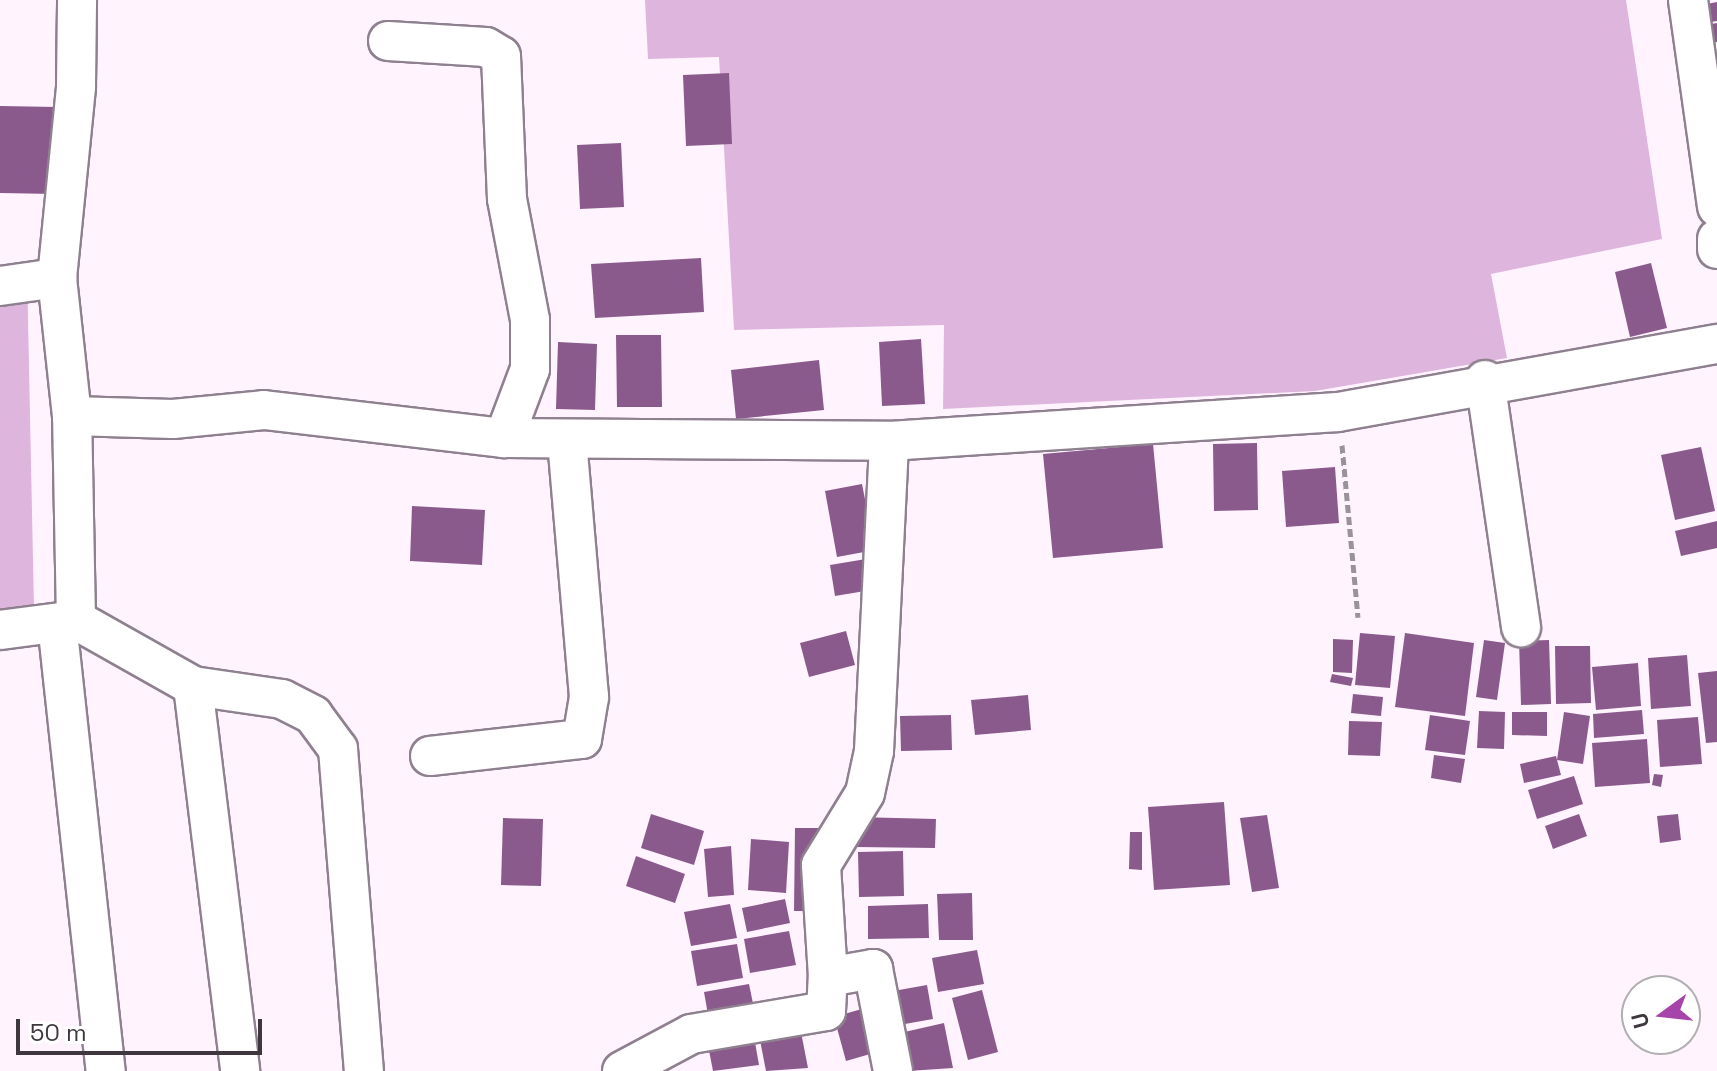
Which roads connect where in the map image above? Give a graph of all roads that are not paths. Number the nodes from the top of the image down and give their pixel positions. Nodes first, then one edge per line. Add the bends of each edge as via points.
1 (77, 0) edge
2 (1688, 0) edge
3 (388, 41) dead end
4 (1717, 207) edge
5 (1717, 239) edge
6 (1717, 249) edge
7 (57, 278) junction
8 (0, 286) edge
9 (1717, 344) edge
10 (1485, 380) junction
11 (72, 416) junction
12 (504, 438) junction
13 (567, 440) junction
14 (889, 441) junction
15 (66, 622) junction
16 (1521, 627) dead end
17 (0, 630) edge
18 (193, 686) junction
19 (430, 756) dead end
20 (828, 977) junction
21 (106, 1071) edge
22 (240, 1071) edge
23 (364, 1071) edge
24 (622, 1071) edge
25 (893, 1071) edge

1 - 7 street
2 - 4 street
3 - 12 street via 486,47 501,56 507,199 530,320 530,369
5 - 6 street
7 - 8 street
7 - 11 street
9 - 10 street
10 - 14 street via 1427,400 1338,412
10 - 16 street
11 - 12 street via 173,419 264,410
11 - 15 street
12 - 13 street
13 - 14 street
13 - 19 street via 589,697 582,739
14 - 20 street via 874,751 865,793 821,865
15 - 17 street
15 - 18 street
15 - 21 street
18 - 22 street
18 - 23 street via 282,699 313,715 338,749
20 - 24 street via 826,1011 691,1034
20 - 25 street via 873,969

